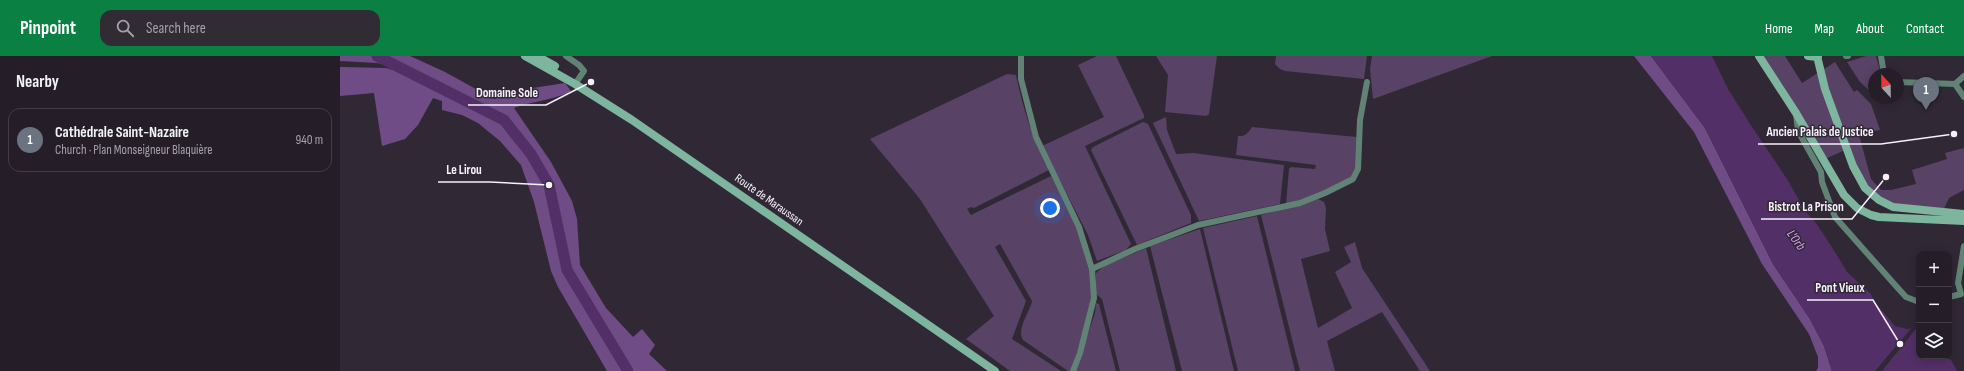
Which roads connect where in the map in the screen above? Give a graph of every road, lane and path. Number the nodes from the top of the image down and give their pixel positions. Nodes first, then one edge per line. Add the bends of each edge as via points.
1 (525, 56) edge
2 (537, 56) edge
3 (566, 56) edge
4 (1021, 56) edge
5 (1759, 56) edge
6 (1808, 56) edge
7 (1881, 56) edge
8 (1818, 57) edge
9 (1883, 68) edge
10 (1964, 76) edge
11 (577, 82) junction
12 (1366, 82) dead end
13 (1904, 82) edge
14 (1955, 84) junction
15 (1964, 97) edge
16 (1796, 113) junction
17 (1964, 214) edge
18 (1964, 221) edge
19 (1964, 246) edge
20 (1092, 270) junction
21 (1963, 295) edge
22 (1952, 296) edge
23 (1916, 301) edge
24 (932, 326) junction
25 (995, 371) edge
26 (1001, 371) edge
27 (1073, 371) edge

1 - 11 main road, Route de Maraussan
2 - 11 main road, Route de Maraussan
3 - 11 street via 584,71
4 - 20 street via 1021,79 1036,137 1079,227
5 - 16 main road
6 - 8 main road
7 - 9 street
8 - 17 main road via 1825,89 1853,166 1865,188 1879,200 1893,207
10 - 14 street
11 - 24 main road, Route de Maraussan
12 - 20 street via 1360,120 1358,169 1353,179 1300,203 1198,225 1135,249
13 - 14 street
14 - 15 street
16 - 18 main road via 1838,184 1850,202 1858,208 1879,217
16 - 23 street via 1798,131 1821,172 1822,182 1835,217 1906,297
19 - 21 street via 1958,283
20 - 27 street via 1094,298
21 - 22 street
24 - 25 main road, Route de Maraussan
24 - 26 main road, Route de Maraussan

